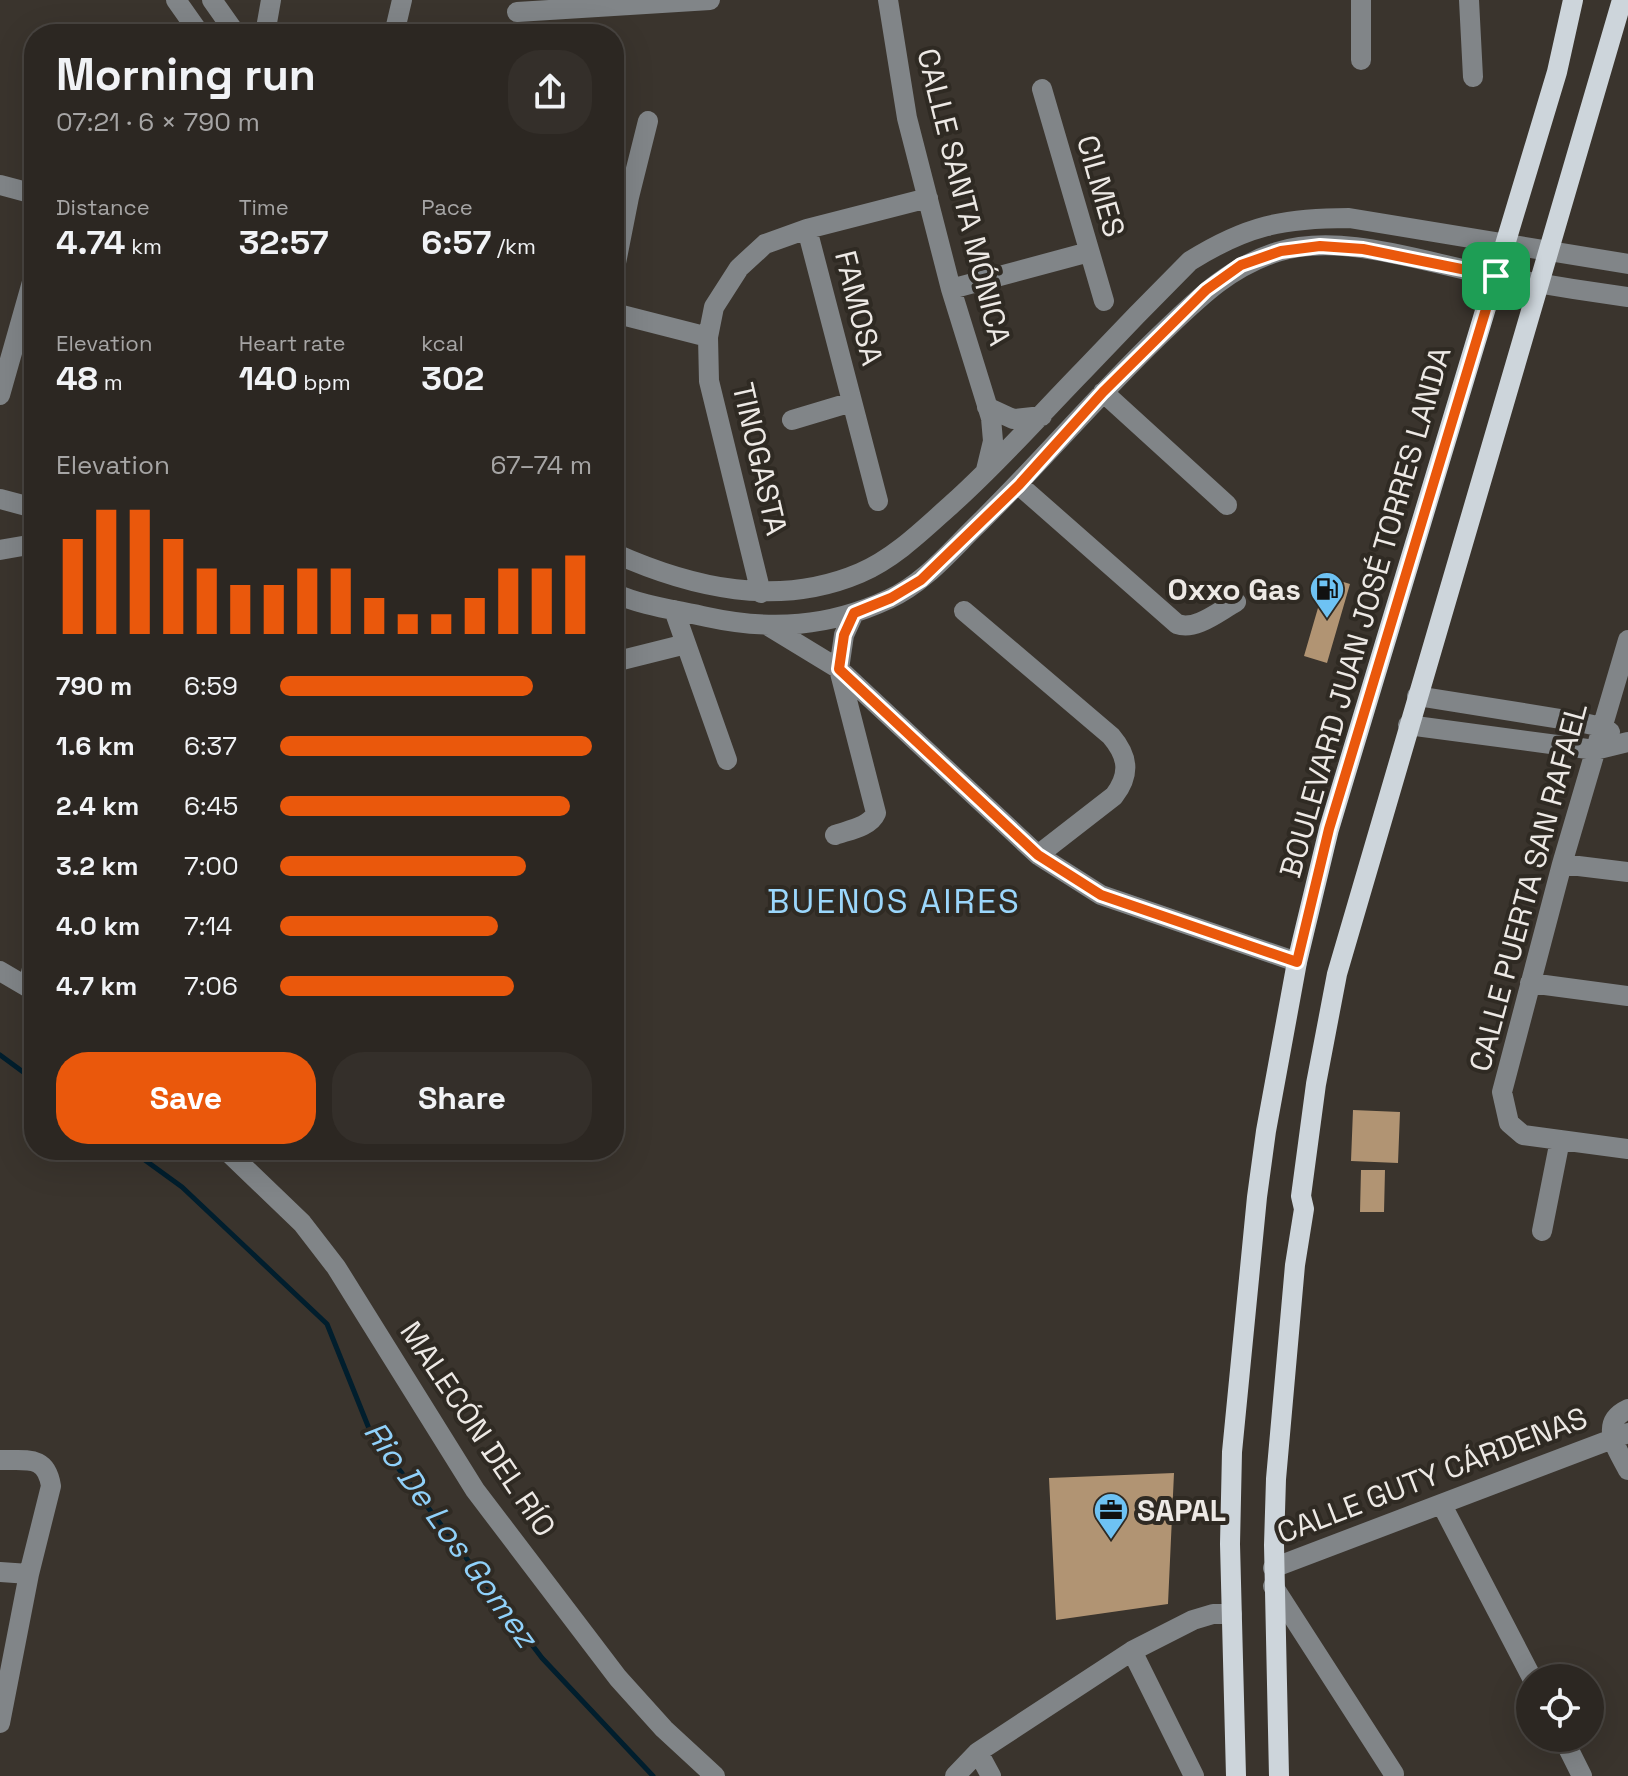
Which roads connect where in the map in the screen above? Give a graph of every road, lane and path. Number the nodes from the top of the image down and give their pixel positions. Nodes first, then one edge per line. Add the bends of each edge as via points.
1 (176, 0) edge
2 (212, 0) edge
3 (271, 0) edge
4 (402, 0) edge
5 (710, 0) edge
6 (888, 0) edge
7 (1361, 0) edge
8 (1469, 0) edge
9 (1573, 0) edge
10 (1622, 0) edge
11 (647, 2) edge
12 (517, 12) dead end
13 (193, 24) edge
14 (229, 24) edge
15 (267, 24) edge
16 (396, 24) edge
17 (1361, 60) dead end
18 (1473, 77) dead end
19 (1042, 89) dead end
20 (648, 121) dead end
21 (0, 185) edge
22 (624, 190) edge
23 (24, 191) edge
24 (928, 198) junction
25 (807, 229) junction
26 (1505, 245) junction
27 (1548, 251) junction
28 (1089, 252) junction
29 (1628, 264) edge
30 (1496, 276) junction
31 (1538, 283) junction
32 (951, 289) junction
33 (1628, 297) edge
34 (1104, 301) dead end
35 (24, 310) edge
36 (624, 316) edge
37 (708, 337) junction
38 (1103, 392) junction
39 (0, 395) edge
40 (852, 402) junction
41 (987, 407) junction
42 (1042, 416) junction
43 (792, 420) dead end
44 (984, 475) junction
45 (1019, 485) junction
46 (0, 499) edge
47 (878, 501) dead end
48 (24, 505) edge
49 (1227, 505) dead end
50 (24, 546) edge
51 (0, 550) edge
52 (624, 557) edge
53 (761, 593) junction
54 (624, 596) edge
55 (1236, 602) dead end
56 (674, 610) junction
57 (964, 611) dead end
58 (854, 613) junction
59 (770, 627) junction
60 (1628, 640) edge
61 (686, 644) junction
62 (624, 660) edge
63 (839, 669) junction
64 (1417, 696) junction
65 (1408, 725) junction
66 (1602, 727) junction
67 (1626, 742) edge
68 (1595, 750) junction
69 (727, 760) dead end
70 (835, 835) dead end
71 (1038, 855) junction
72 (1562, 864) junction
73 (1628, 872) edge
74 (1297, 962) junction
75 (0, 971) edge
76 (1530, 983) junction
77 (24, 985) edge
78 (1628, 996) edge
79 (1560, 1140) junction
80 (1628, 1149) edge
81 (236, 1160) edge
82 (1542, 1231) dead end
83 (1628, 1409) edge
84 (1620, 1435) edge
85 (0, 1460) edge
86 (1628, 1470) edge
87 (1442, 1505) junction
88 (0, 1572) edge
89 (29, 1574) junction
90 (1273, 1577) junction
91 (1232, 1614) junction
92 (1132, 1651) junction
93 (1525, 1664) edge
94 (4, 1683) edge
95 (0, 1723) edge
96 (978, 1752) junction
97 (1570, 1752) edge
98 (1394, 1774) dead end
99 (715, 1776) edge
100 (955, 1776) edge
101 (991, 1776) edge
102 (1194, 1776) edge
103 (1236, 1776) edge
104 (1279, 1776) edge
105 (1582, 1776) edge

1 - 13 street
2 - 14 street
3 - 15 street
4 - 16 street
5 - 11 street
6 - 24 street, CALLE SANTA MÓNICA via 907,118
7 - 17 street
8 - 18 street
9 - 26 main road, BOULEVARD JUAN JOSÉ TORRES LANDA
10 - 27 main road
11 - 12 street
19 - 28 street, CILMES
20 - 22 street
21 - 23 street
24 - 25 street, TINOGASTA
24 - 32 street, CALLE SANTA MÓNICA
25 - 37 street, TINOGASTA via 765,244 739,268 714,307
25 - 40 street, FAMOSA
26 - 27 street
26 - 30 main road, BOULEVARD JUAN JOSÉ TORRES LANDA
26 - 42 street via 1349,218 1282,222 1225,239 1190,261
27 - 29 street
27 - 31 main road
28 - 32 street
28 - 34 street, CILMES
30 - 31 street
30 - 38 street via 1363,249 1320,246 1281,251 1241,265 1206,290
30 - 74 main road, BOULEVARD JUAN JOSÉ TORRES LANDA via 1329,829
31 - 33 street
31 - 64 main road
32 - 41 street, CALLE SANTA MÓNICA
35 - 39 street
36 - 37 street
37 - 53 street, TINOGASTA via 709,381
38 - 45 street
38 - 49 street
40 - 43 street, FAMOSA
40 - 47 street, FAMOSA
41 - 42 street via 1013,419
41 - 44 street, CALLE SANTA MÓNICA via 993,441
42 - 44 street
44 - 53 street via 910,541 861,573
45 - 55 street via 1177,624 1193,625
45 - 58 street via 921,580
46 - 48 street
50 - 51 street
52 - 53 street via 709,586
54 - 56 street
56 - 59 street
56 - 61 street
57 - 71 street via 1122,748 1127,765 1124,783 1114,796
58 - 59 street
58 - 63 street
59 - 63 street
60 - 66 street, CALLE PUERTA SAN RAFAEL
61 - 62 street
61 - 69 street
63 - 70 street via 876,813 873,820
63 - 71 street
64 - 65 main road
64 - 66 street
65 - 68 street
65 - 90 main road via 1337,974 1316,1084 1292,1295
66 - 67 street
66 - 68 street, CALLE PUERTA SAN RAFAEL
67 - 68 street
68 - 72 street, CALLE PUERTA SAN RAFAEL
71 - 74 street via 1101,895
72 - 73 street
72 - 76 street, CALLE PUERTA SAN RAFAEL
74 - 91 main road, BOULEVARD JUAN JOSÉ TORRES LANDA via 1256,1213 1231,1470
75 - 77 street
76 - 78 street
76 - 79 street, CALLE PUERTA SAN RAFAEL via 1502,1092 1504,1110 1523,1135
79 - 80 street, CALLE PUERTA SAN RAFAEL
79 - 82 street
81 - 99 street, MALECÓN DEL RÍO via 302,1223 336,1267 475,1490 618,1678
83 - 84 street, CALLE GUTY CÁRDENAS via 1614,1419
84 - 86 street
84 - 87 street, CALLE GUTY CÁRDENAS
85 - 89 street via 33,1461 49,1473 51,1486
87 - 90 street, CALLE GUTY CÁRDENAS
87 - 93 street
88 - 89 street
89 - 94 street
90 - 98 street
90 - 104 main road
91 - 92 street via 1193,1620
91 - 103 main road, BOULEVARD JUAN JOSÉ TORRES LANDA
92 - 96 street
92 - 102 street
94 - 95 street
96 - 100 street
96 - 101 street
97 - 105 street

